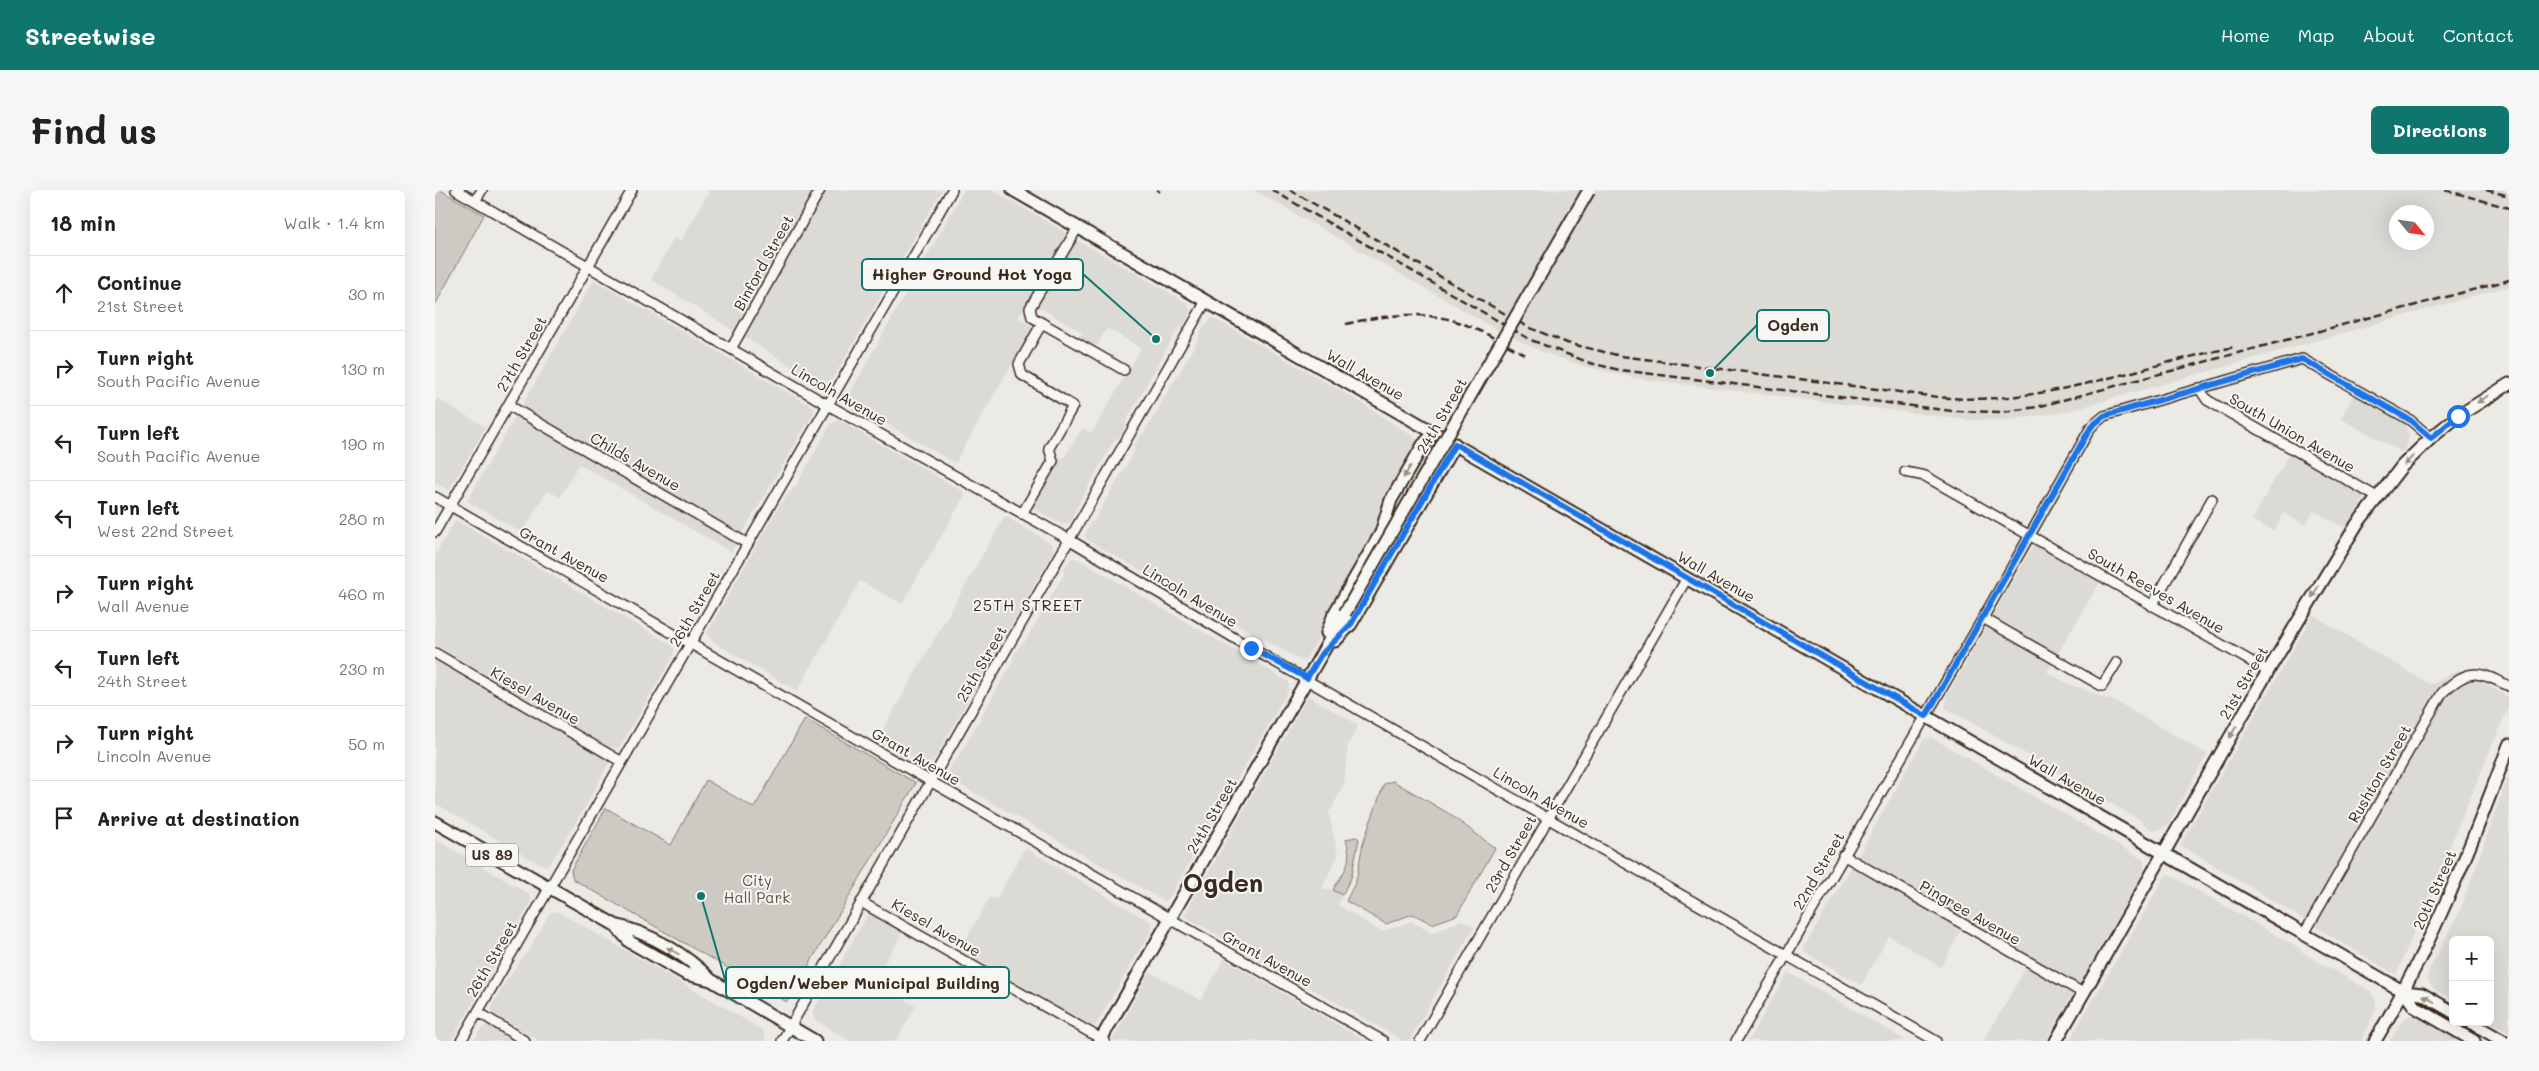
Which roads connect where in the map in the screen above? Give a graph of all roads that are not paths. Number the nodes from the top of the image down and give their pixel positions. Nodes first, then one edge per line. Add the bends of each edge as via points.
1 (456, 190) edge
2 (482, 190) edge
3 (632, 190) edge
4 (820, 190) edge
5 (952, 190) edge
6 (1013, 190) edge
7 (1589, 190) edge
8 (475, 201) junction
9 (1078, 227) junction
10 (588, 266) junction
11 (1206, 301) junction
12 (1043, 323) junction
13 (731, 349) junction
14 (1123, 370) dead end
15 (2509, 384) edge
16 (2199, 388) junction
17 (508, 405) junction
18 (828, 405) junction
19 (1435, 432) junction
20 (2431, 438) junction
21 (1455, 444) junction
22 (1905, 472) dead end
23 (435, 497) edge
24 (2377, 497) junction
25 (2212, 499) dead end
26 (450, 506) junction
27 (1022, 514) junction
28 (435, 532) edge
29 (2030, 535) junction
30 (1070, 540) junction
31 (748, 544) junction
32 (1687, 578) junction
33 (2152, 606) junction
34 (1983, 618) junction
35 (691, 643) junction
36 (435, 653) edge
37 (1320, 656) junction
38 (2117, 662) dead end
39 (2268, 671) junction
40 (1307, 678) junction
41 (2509, 686) edge
42 (1926, 716) junction
43 (2509, 745) edge
44 (622, 762) junction
45 (931, 781) junction
46 (1548, 818) junction
47 (435, 822) edge
48 (2164, 853) junction
49 (1843, 855) junction
50 (549, 888) junction
51 (861, 902) junction
52 (1170, 920) junction
53 (2303, 934) junction
54 (1786, 955) junction
55 (2404, 992) junction
56 (2083, 993) junction
57 (2449, 1010) edge
58 (477, 1012) junction
59 (790, 1026) junction
60 (2477, 1026) edge
61 (1102, 1040) edge
62 (461, 1041) edge
63 (525, 1041) edge
64 (782, 1041) edge
65 (815, 1041) edge
66 (1383, 1041) edge
67 (1420, 1041) edge
68 (1736, 1041) edge
69 (1936, 1041) edge
70 (2057, 1041) edge
71 (2375, 1041) edge
72 (2474, 1041) edge
73 (2503, 1041) edge

1 - 8 street, Lincoln Avenue
2 - 8 street
3 - 10 street, 27th Street
4 - 13 street, Binford Street
5 - 18 street, 26th Street
6 - 9 main road, Wall Avenue
7 - 37 main road, 24th Street, bridge
8 - 10 street, Lincoln Avenue
9 - 11 main road, Wall Avenue
9 - 12 street via 1029,308 1033,317
10 - 13 street, Lincoln Avenue
10 - 17 street, 27th Street
11 - 19 main road, Wall Avenue
11 - 30 street, 25th Street
12 - 14 street
12 - 27 street via 1019,364 1019,370 1073,406 1049,448 1053,461
13 - 18 street, Lincoln Avenue
15 -> 20 main road, 21st Street via 2458,416
16 - 20 street via 2302,359 2410,420
16 - 24 street, South Union Avenue via 2207,400
16 - 29 street, 22nd Street via 2104,416 2091,427
17 - 26 street, 27th Street
17 - 31 street, Childs Avenue
18 - 27 street, Lincoln Avenue
18 - 31 street, 26th Street
19 - 21 main road, Wall Avenue
19 -> 37 main road, 24th Street via 1391,500 1381,533 1334,614
20 -> 24 main road, 21st Street
21 - 32 main road, Wall Avenue
21 - 37 main road, 24th Street via 1351,624
22 - 29 street, South Reeves Avenue via 1925,476
23 - 26 street, Grant Avenue
24 -> 39 main road, 21st Street via 2357,524
25 - 33 street
26 - 28 street, 27th Street
26 - 35 street, Grant Avenue
27 - 30 street, Lincoln Avenue
29 - 33 street, South Reeves Avenue
29 - 34 street, 22nd Street
30 - 40 street, Lincoln Avenue
30 - 45 street, 25th Street
31 - 35 street, 26th Street
32 - 42 main road, Wall Avenue
32 - 46 street, 23rd Street
33 - 39 street, South Reeves Avenue
34 - 38 street via 2102,686
34 - 42 street, 22nd Street
35 - 44 street, 26th Street
35 - 45 street, Grant Avenue
36 - 44 street, Kiesel Avenue
37 - 40 main road, 24th Street
39 -> 48 main road, 21st Street
40 - 46 street, Lincoln Avenue
40 - 52 main road, 24th Street
41 - 53 street, Rushton Street via 2473,674 2460,677 2442,693
42 - 48 main road, Wall Avenue
42 - 49 street, 22nd Street
43 - 55 main road, 20th Street via 2456,882
44 - 50 street, 26th Street
45 - 51 street, 25th Street
45 - 52 street, Grant Avenue
46 - 54 street, Lincoln Avenue
46 - 67 street, 23rd Street
47 - 50 main road, US 89
48 - 53 main road, Wall Avenue
48 - 56 main road, 21st Street
49 - 54 street, 22nd Street
49 - 56 street, Pingree Avenue
50 - 58 street, 26th Street
50 - 59 main road, US 89 via 615,926 630,942 686,974 711,980
51 - 59 street, 25th Street
51 - 61 street, Kiesel Avenue
52 - 61 main road, 24th Street
52 - 66 street, Grant Avenue
53 - 55 main road, Wall Avenue
54 - 68 street, 22nd Street
54 - 69 street, Lincoln Avenue
57 -> 55 main road, Wall Avenue via 2421,994
55 - 71 main road, 20th Street
55 - 72 main road, Wall Avenue via 2415,1007
56 - 70 main road, 21st Street
58 - 62 street, 26th Street
58 - 63 street
59 - 64 street, 25th Street
59 - 65 main road, US 89
60 - 73 main road

